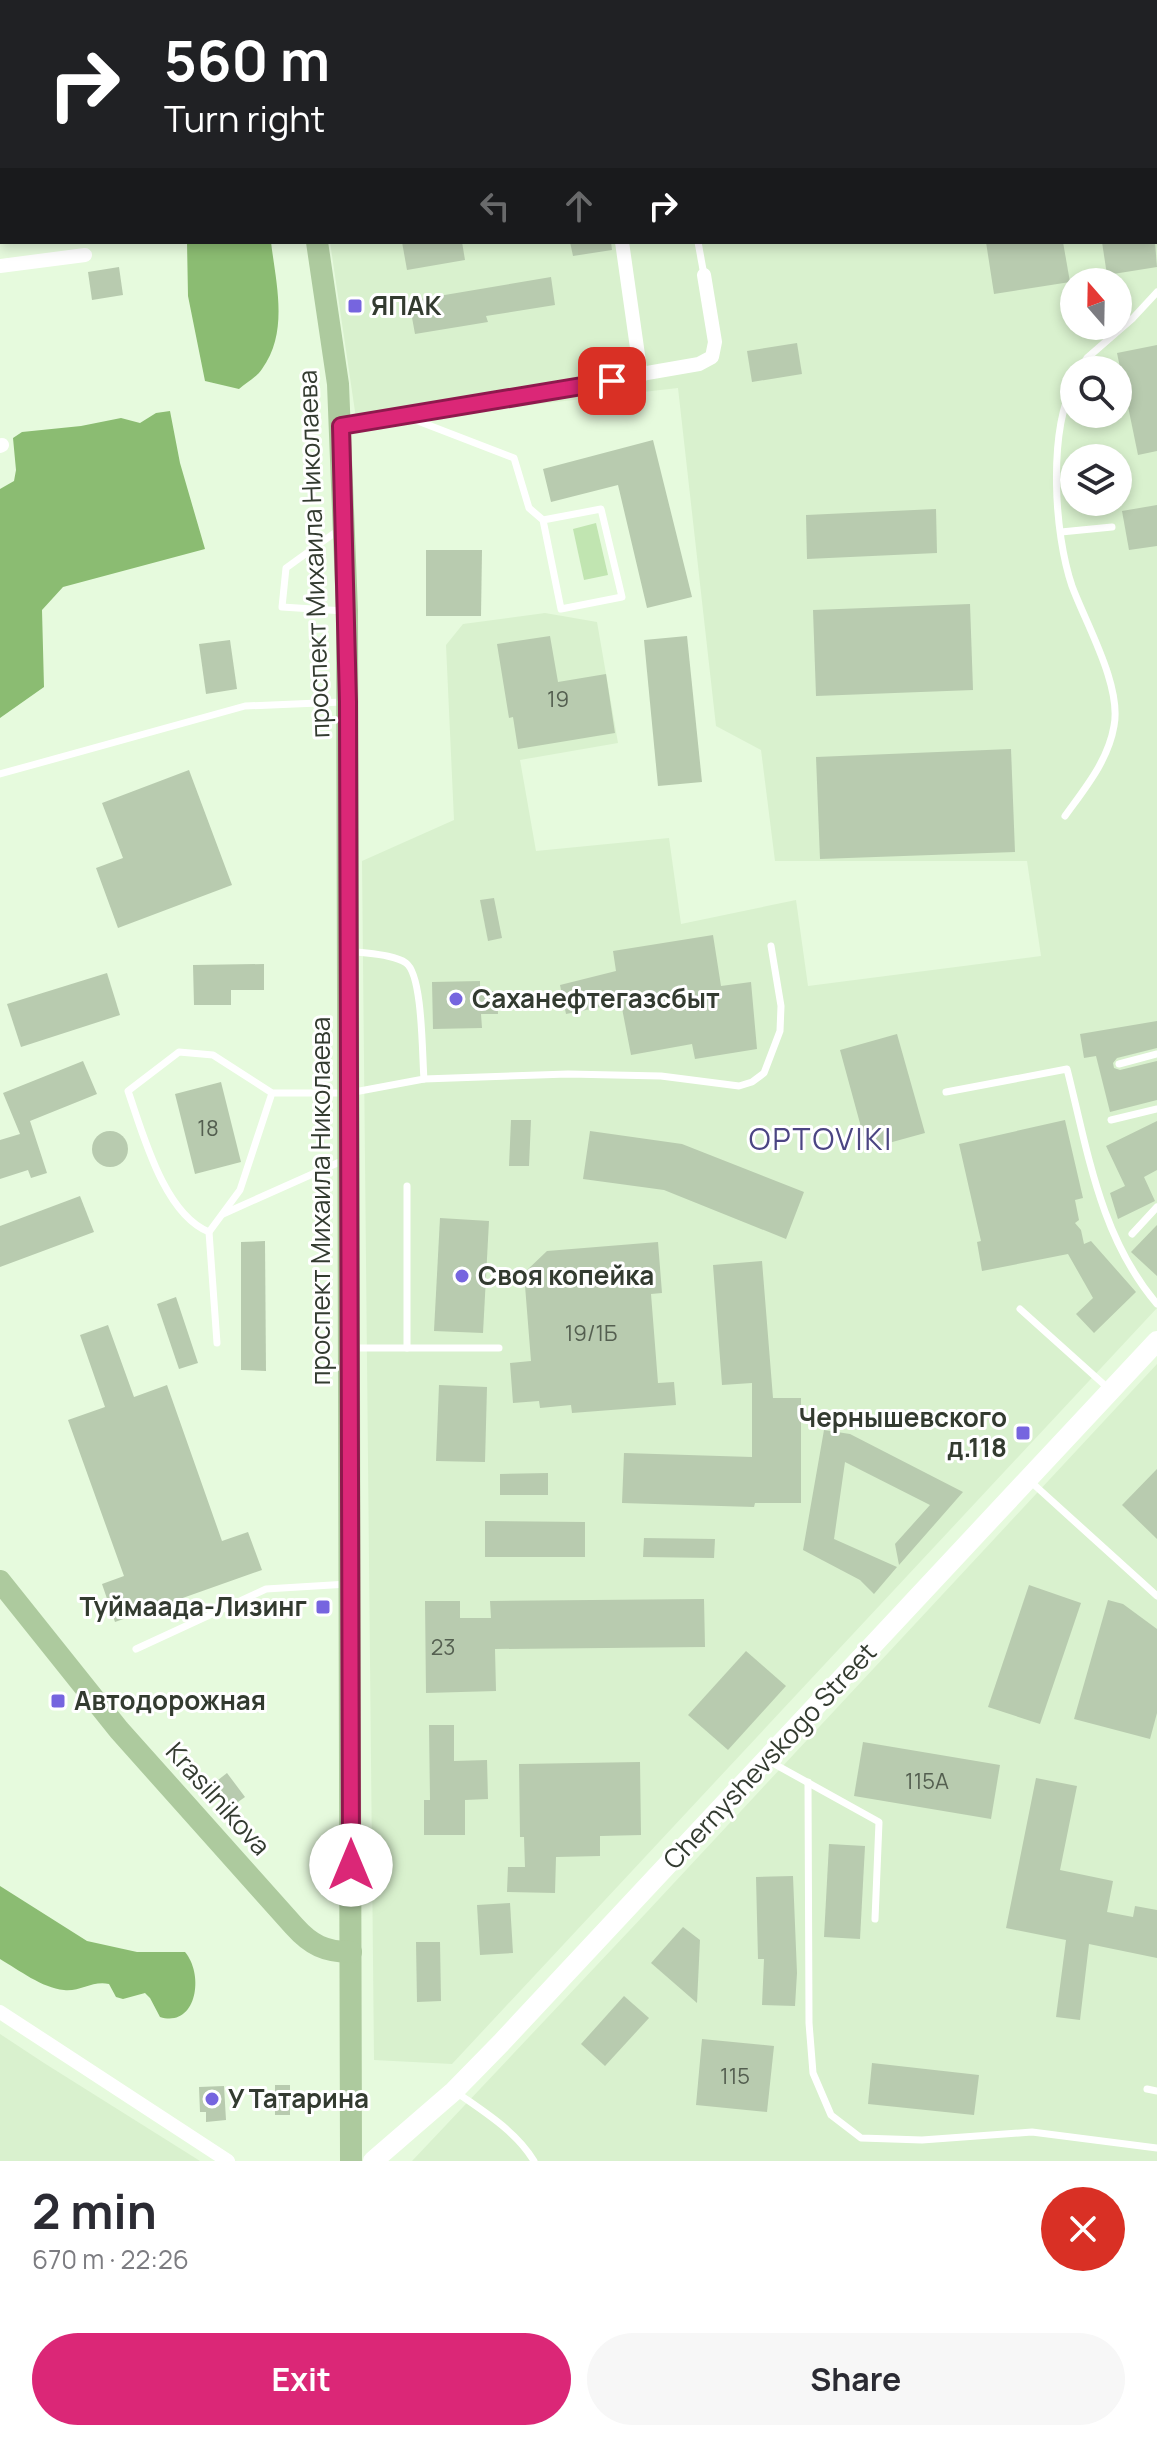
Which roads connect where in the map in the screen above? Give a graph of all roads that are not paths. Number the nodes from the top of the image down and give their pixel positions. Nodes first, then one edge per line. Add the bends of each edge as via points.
1 (317, 244) edge
2 (622, 244) edge
3 (698, 244) edge
4 (84, 248) edge
5 (0, 266) edge
6 (704, 275) joint
7 (1157, 292) edge
8 (1089, 356) edge
9 (641, 376) junction
10 (405, 416) junction
11 (341, 426) junction
12 (1060, 428) edge
13 (543, 520) junction
14 (345, 526) junction
15 (1112, 527) dead end
16 (1061, 532) junction
17 (347, 611) junction
18 (348, 702) junction
19 (0, 774) edge
20 (1065, 816) dead end
21 (771, 946) dead end
22 (349, 950) junction
23 (1157, 1054) edge
24 (1119, 1064) dead end
25 (424, 1079) junction
26 (946, 1092) dead end
27 (272, 1093) junction
28 (349, 1093) junction
29 (1157, 1109) edge
30 (1111, 1120) dead end
31 (349, 1158) junction
32 (407, 1186) dead end
33 (1157, 1207) edge
34 (221, 1214) junction
35 (209, 1232) junction
36 (1132, 1234) dead end
37 (1157, 1304) edge
38 (1020, 1309) dead end
39 (1157, 1341) edge
40 (217, 1343) dead end
41 (349, 1348) junction
42 (407, 1348) junction
43 (499, 1348) dead end
44 (1111, 1391) junction
45 (1028, 1479) junction
46 (0, 1581) edge
47 (350, 1584) junction
48 (1157, 1596) edge
49 (136, 1649) dead end
50 (767, 1760) junction
51 (808, 1782) junction
52 (875, 1919) dead end
53 (351, 1952) junction
54 (0, 2012) edge
55 (1147, 2089) dead end
56 (454, 2091) junction
57 (1157, 2091) edge
58 (1157, 2148) edge
59 (228, 2161) edge
60 (351, 2161) edge
61 (373, 2161) edge
62 (534, 2161) edge

1 - 11 main road, проспект Михаила Николаева
2 - 9 street
3 - 6 lane
4 - 5 street
6 - 9 street via 715,342 712,357
7 - 8 lane
9 - 10 street
10 - 11 street
10 - 13 lane via 514,458 529,508
11 - 14 main road, проспект Михаила Николаева
12 - 16 lane via 1055,460
13 - 13 lane via 601,509 622,597 561,609
14 - 17 main road, проспект Михаила Николаева
14 - 17 lane via 286,568 282,607
15 - 16 lane
16 - 20 lane via 1071,583 1111,682 1115,724 1100,767
17 - 18 main road, проспект Михаила Николаева
18 - 19 lane via 245,706
18 - 22 main road, проспект Михаила Николаева
21 - 25 lane via 780,1031 764,1073 752,1082 739,1086 661,1076 568,1074
22 - 25 lane via 404,961 414,970
22 - 28 main road, проспект Михаила Николаева
23 - 24 lane
25 - 28 lane
26 - 37 lane via 1067,1069 1107,1222 1124,1259
27 - 28 lane
27 - 34 lane via 244,1180
27 - 35 lane via 213,1055 179,1052 128,1091 156,1173 194,1226
28 - 31 main road, проспект Михаила Николаева
29 - 30 lane
31 - 34 lane
31 - 41 main road, проспект Михаила Николаева
32 - 42 lane
33 - 36 lane
34 - 35 lane
35 - 40 lane
38 - 44 lane
39 - 44 main road, Chernyshevskogo Street
41 - 42 lane
41 - 47 main road, проспект Михаила Николаева
42 - 43 lane
44 - 45 main road, Chernyshevskogo Street
45 - 48 lane
45 - 50 main road, Chernyshevskogo Street
46 - 53 main road, Krasilnikova via 119,1730 294,1926 319,1948
47 - 49 lane via 266,1589
47 - 53 main road, проспект Михаила Николаева
50 - 51 lane
50 - 56 main road, Chernyshevskogo Street
51 - 52 lane via 879,1822
51 - 58 lane via 809,2023 813,2073 831,2115 861,2138 922,2140 1032,2132
53 - 60 main road, проспект Михаила Николаева
54 - 59 street
55 - 57 lane
56 - 61 main road, Chernyshevskogo Street
56 - 62 lane via 497,2121

